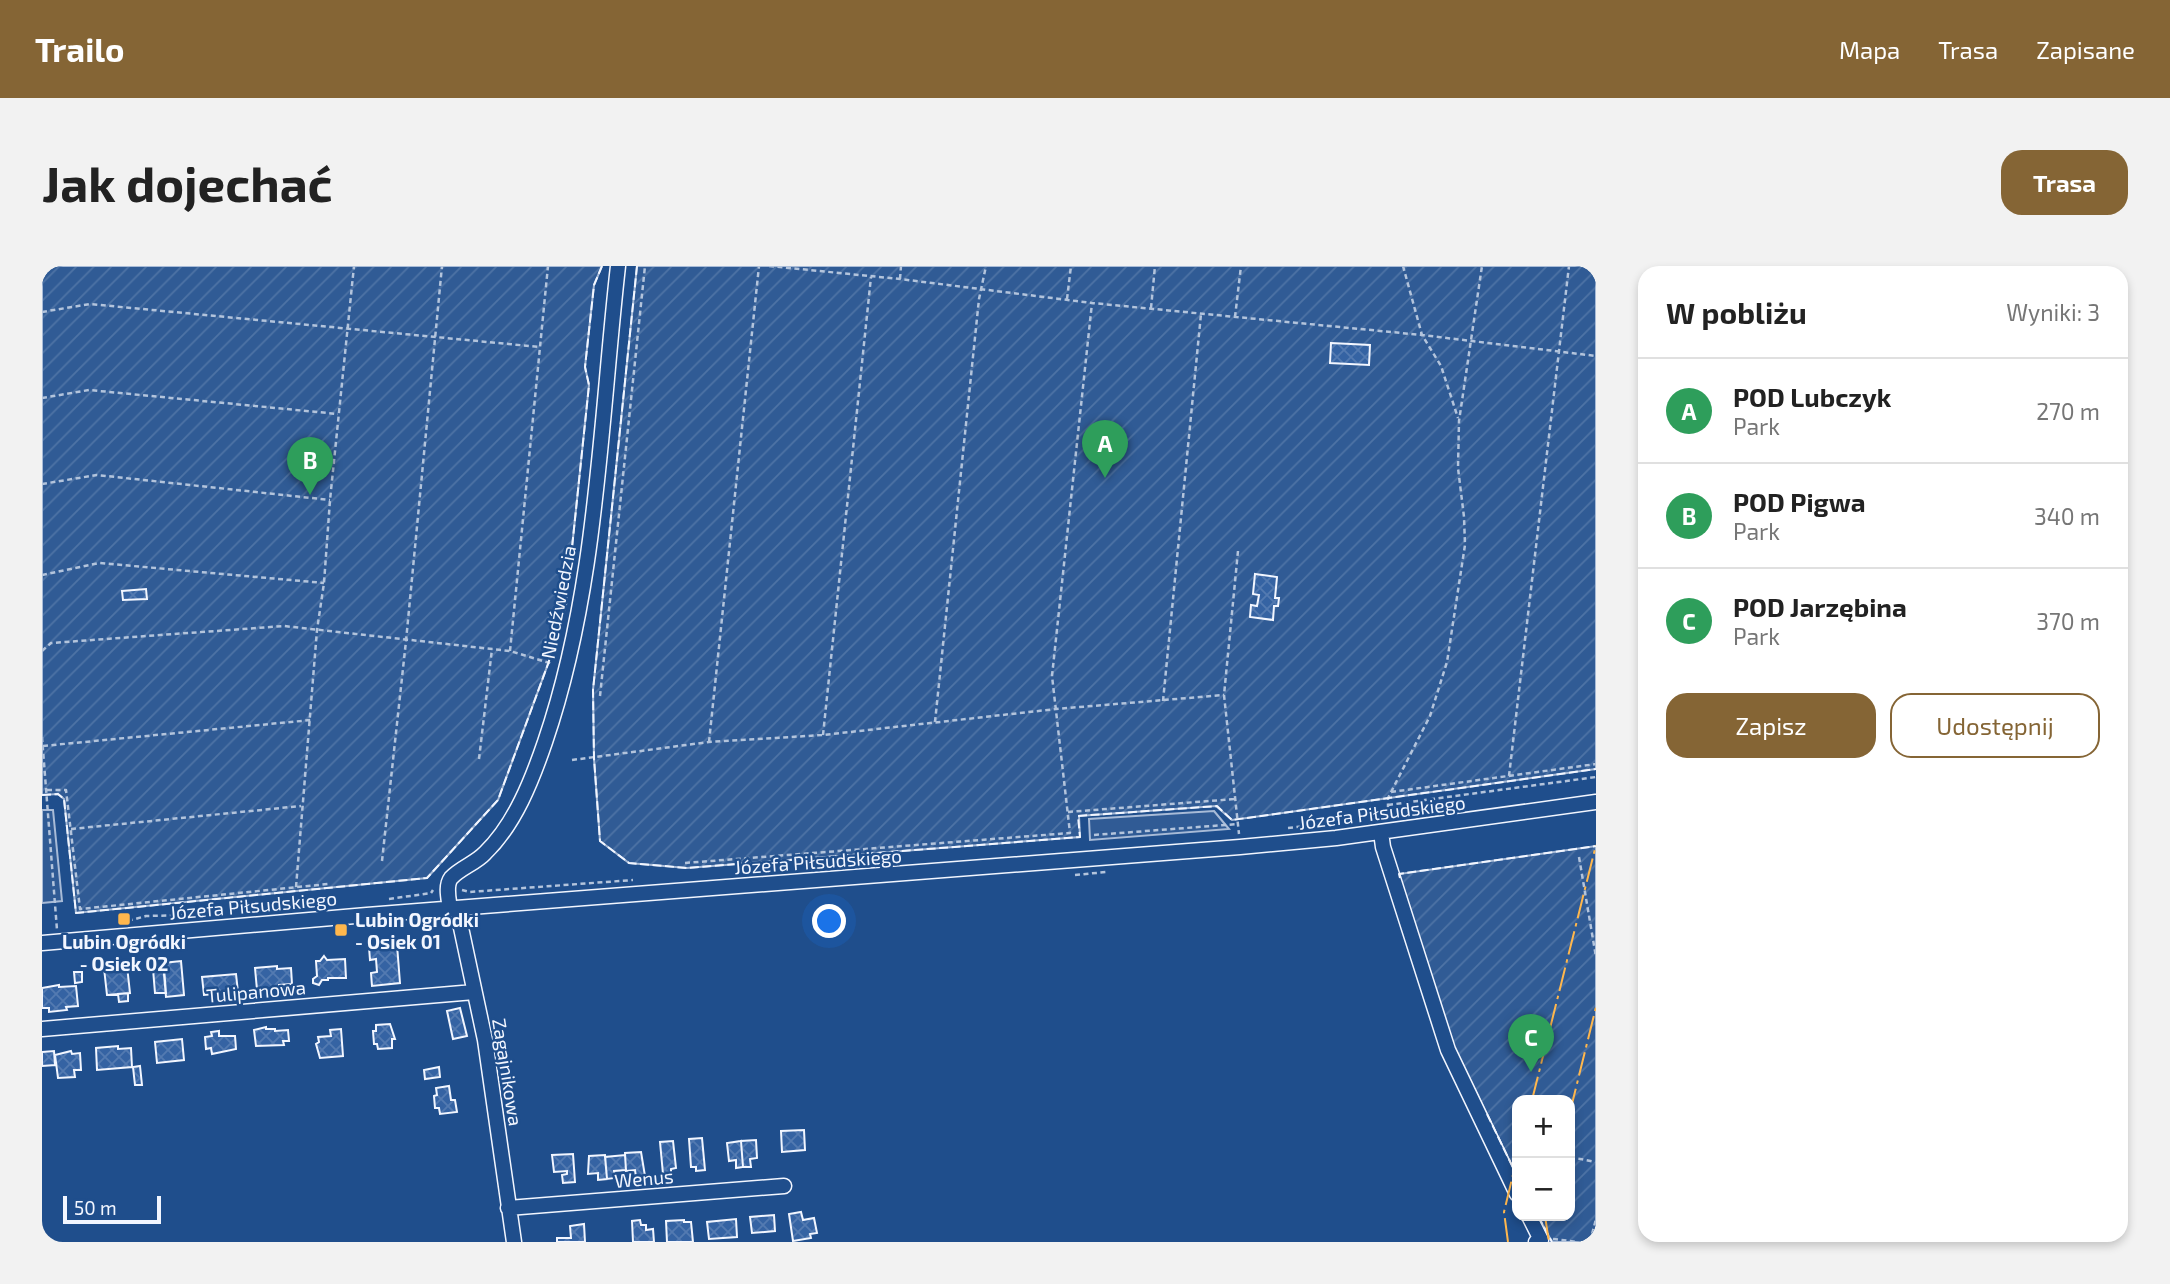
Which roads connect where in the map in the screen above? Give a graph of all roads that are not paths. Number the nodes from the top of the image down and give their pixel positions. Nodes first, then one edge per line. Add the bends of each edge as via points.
1 (618, 266) edge
2 (1596, 802) edge
3 (1385, 831) junction
4 (453, 909) junction
5 (42, 943) edge
6 (474, 992) junction
7 (42, 1029) edge
8 (1512, 1184) edge
9 (784, 1186) dead end
10 (508, 1208) junction
11 (1531, 1221) edge
12 (1538, 1241) edge
13 (513, 1242) edge

1 - 4 street, Niedźwiedzia via 588,561 566,666 546,740 524,793 487,852 450,880
2 - 3 street, Józefa Piłsudskiego
3 - 4 street, Józefa Piłsudskiego via 1240,847
3 - 8 street via 1383,847 1448,1050
4 - 5 street, Józefa Piłsudskiego
4 - 6 street, Zagajnikowa
6 - 7 street, Tulipanowa
6 - 10 street, Zagajnikowa
9 - 10 street, Wenus
10 - 13 street, Zagajnikowa
11 - 12 street

